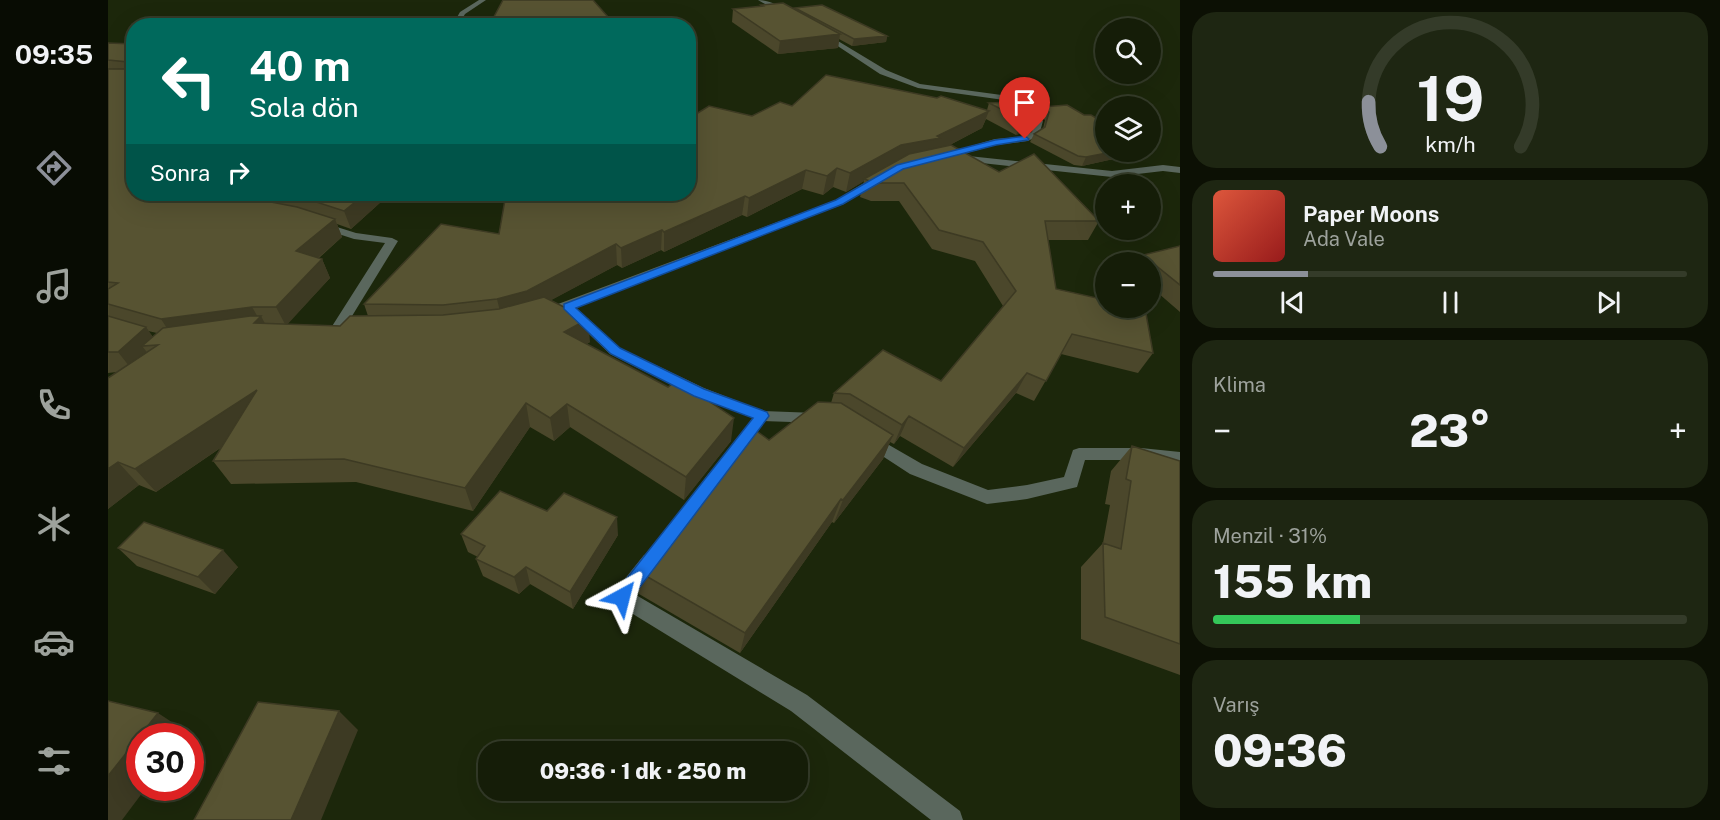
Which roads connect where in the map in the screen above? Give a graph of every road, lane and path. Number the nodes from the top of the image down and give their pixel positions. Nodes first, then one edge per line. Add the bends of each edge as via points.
1 (483, 0) edge
2 (761, 0) edge
3 (458, 18) edge
4 (792, 18) edge
5 (816, 30) edge
6 (893, 170) edge
7 (1180, 170) edge
8 (307, 220) edge
9 (568, 307) junction
10 (536, 317) edge
11 (336, 331) edge
12 (762, 416) junction
13 (826, 420) edge
14 (857, 432) edge
15 (748, 434) edge
16 (1180, 458) edge
17 (727, 462) edge
18 (951, 820) edge

1 - 3 street
2 - 4 street
5 - 7 street via 883,72 918,86 1006,98 1039,121 1036,132 1025,139 995,142 945,157 1112,174
6 - 9 street via 840,202
8 - 11 street via 354,236 392,241
9 - 10 street
9 - 12 street via 615,351 699,392
12 - 13 street
12 - 15 street
14 - 16 street via 916,469 987,497 1071,482 1079,454
17 - 18 street via 622,597 799,703

